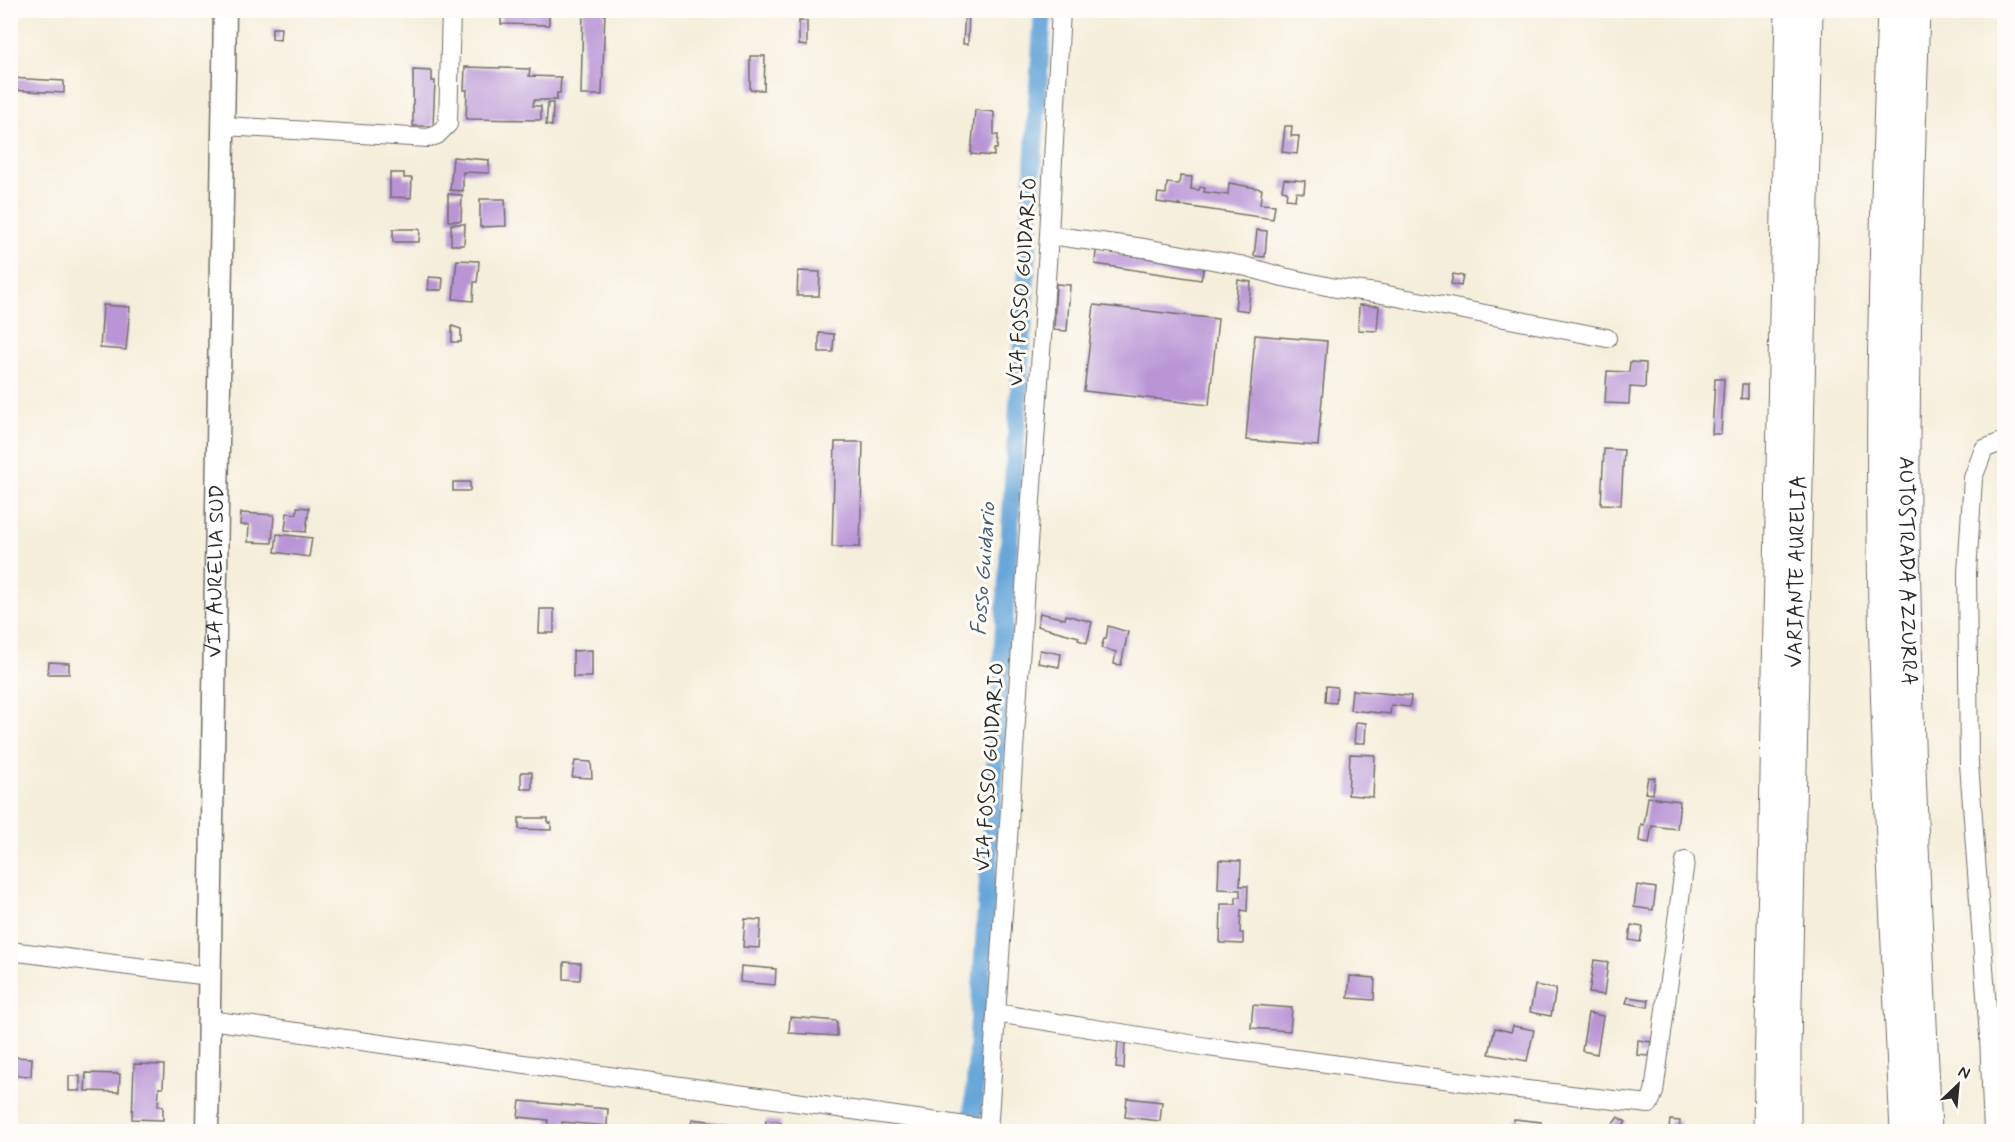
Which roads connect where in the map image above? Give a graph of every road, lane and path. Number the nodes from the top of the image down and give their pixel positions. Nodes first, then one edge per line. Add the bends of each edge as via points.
1 (225, 10) edge
2 (451, 10) edge
3 (1061, 10) edge
4 (1789, 10) edge
5 (1809, 10) edge
6 (1891, 10) edge
7 (1916, 10) edge
8 (224, 126) junction
9 (1049, 235) junction
10 (1607, 338) dead end
11 (2004, 444) edge
12 (1685, 861) dead end
13 (10, 951) edge
14 (209, 976) junction
15 (996, 1013) junction
16 (210, 1020) junction
17 (981, 1129) edge
18 (207, 1131) edge
19 (1767, 1131) edge
20 (1787, 1131) edge
21 (1904, 1131) edge
22 (1928, 1131) edge
23 (1993, 1131) edge

1 - 8 main road, VIA AURELIA SUD
2 - 8 street via 448,124 437,135 428,138
3 - 9 street, VIA FOSSO GUIDARIO
4 - 19 highway, VARIANTE AURELIA
5 - 20 highway, VARIANTE AURELIA
6 - 21 highway, AUTOSTRADA AZZURRA via 1881,365 1881,530
7 - 22 highway, AUTOSTRADA AZZURRA via 1908,247 1906,531
8 - 14 main road, VIA AURELIA SUD
9 - 10 street via 1240,265 1325,286
9 - 15 street, VIA FOSSO GUIDARIO
11 - 23 street via 1984,449 1973,478 1967,573 1970,764
12 - 15 street via 1654,1092 1649,1104 1232,1050
13 - 14 street
14 - 16 main road, VIA AURELIA SUD
15 - 17 street, VIA FOSSO GUIDARIO
16 - 17 street
16 - 18 main road, VIA AURELIA SUD

